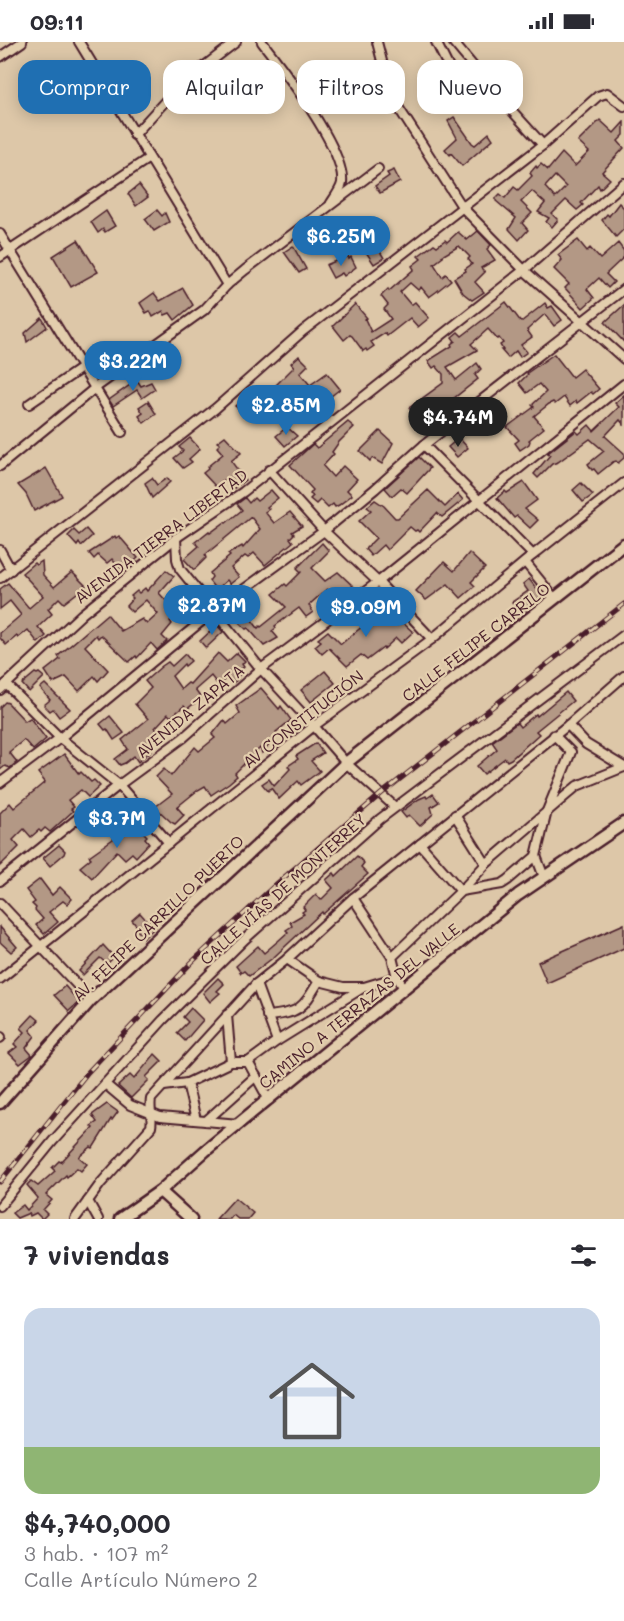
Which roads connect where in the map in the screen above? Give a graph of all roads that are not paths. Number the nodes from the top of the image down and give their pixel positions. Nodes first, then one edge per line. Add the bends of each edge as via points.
1 (22, 42) edge
2 (79, 42) edge
3 (236, 42) edge
4 (262, 42) edge
5 (378, 42) edge
6 (436, 42) edge
7 (453, 42) edge
8 (0, 57) edge
9 (445, 60) edge
10 (624, 106) edge
11 (134, 135) junction
12 (543, 146) junction
13 (149, 158) junction
14 (378, 169) dead end
15 (624, 183) edge
16 (329, 207) junction
17 (463, 208) junction
18 (0, 234) edge
19 (9, 251) junction
20 (0, 257) edge
21 (524, 270) junction
22 (227, 285) junction
23 (624, 289) edge
24 (584, 322) junction
25 (624, 358) edge
26 (82, 367) junction
27 (624, 384) edge
28 (95, 388) junction
29 (29, 404) dead end
30 (122, 432) dead end
31 (424, 445) junction
32 (0, 466) edge
33 (269, 470) junction
34 (624, 483) edge
35 (479, 502) junction
36 (324, 531) junction
37 (176, 538) junction
38 (624, 544) edge
39 (0, 550) edge
40 (533, 555) junction
41 (525, 562) junction
42 (11, 570) junction
43 (0, 578) edge
44 (378, 582) junction
45 (555, 599) junction
46 (214, 611) junction
47 (624, 634) edge
48 (432, 639) junction
49 (261, 669) junction
50 (624, 676) edge
51 (3, 687) edge
52 (568, 725) junction
53 (314, 726) junction
54 (554, 735) junction
55 (60, 738) junction
56 (586, 744) junction
57 (571, 752) junction
58 (345, 763) junction
59 (624, 767) edge
60 (0, 783) edge
61 (119, 785) junction
62 (395, 807) junction
63 (548, 811) junction
64 (455, 815) junction
65 (624, 823) edge
66 (169, 843) junction
67 (420, 844) junction
68 (536, 856) junction
69 (486, 864) junction
70 (544, 877) junction
71 (0, 881) edge
72 (461, 891) junction
73 (353, 898) junction
74 (0, 903) edge
75 (42, 946) junction
76 (392, 957) junction
77 (287, 959) junction
78 (397, 977) junction
79 (0, 979) edge
80 (319, 981) junction
81 (256, 984) junction
82 (364, 987) junction
83 (404, 988) junction
84 (91, 1000) junction
85 (227, 1015) junction
86 (267, 1016) junction
87 (277, 1041) junction
88 (231, 1062) junction
89 (248, 1062) junction
90 (256, 1076) junction
91 (187, 1083) junction
92 (105, 1084) junction
93 (164, 1086) junction
94 (269, 1100) junction
95 (0, 1103) edge
96 (152, 1113) junction
97 (196, 1120) junction
98 (206, 1121) junction
99 (239, 1124) junction
100 (160, 1191) junction
101 (88, 1201) junction
102 (0, 1206) edge
103 (75, 1219) edge
104 (98, 1219) edge
105 (120, 1219) edge
106 (191, 1219) edge

1 - 8 street
2 - 11 street
3 - 11 street via 181,84
4 - 16 street via 327,136 341,165 342,184
5 - 17 street via 391,96
6 - 9 street
7 - 12 street
10 - 12 street via 607,93 598,96
11 - 13 street
12 - 17 street
13 - 19 street
13 - 22 street
14 - 16 street
15 - 21 street, AVENIDA TIERRA LIBERTAD
16 - 22 street
17 - 21 street
17 - 42 street via 303,331 216,408
18 - 19 street
19 - 20 street
19 - 26 street
21 - 24 street
21 - 33 street, AVENIDA TIERRA LIBERTAD
22 - 28 street via 204,310
23 - 24 street
24 - 25 street
24 - 31 street
26 - 28 street
26 - 29 street
27 - 35 street, AVENIDA ZAPATA
28 - 30 street
28 - 32 street
31 - 35 street
31 - 36 street
33 - 36 street
33 - 37 street, AVENIDA TIERRA LIBERTAD
34 - 40 street, AV CONSTITUCIÓN
35 - 40 street
35 - 44 street, AVENIDA ZAPATA
36 - 44 street
36 - 46 street
37 - 46 street via 180,569
37 - 51 street, AVENIDA TIERRA LIBERTAD via 82,614
38 - 45 street, CALLE FELIPE CARRILO
39 - 42 street
40 - 41 street, AV CONSTITUCIÓN
41 - 45 street
41 - 48 street, AV CONSTITUCIÓN
42 - 43 street
44 - 48 street
44 - 49 street, AVENIDA ZAPATA
45 - 58 street, CALLE FELIPE CARRILO
46 - 49 street
46 - 55 street
47 - 62 street, CALLE VÍAS DE MONTERREY
48 - 53 street, AV CONSTITUCIÓN
49 - 53 street
49 - 61 street, AVENIDA ZAPATA via 183,738
50 - 52 street
51 - 55 street
52 - 54 street
52 - 56 street
53 - 58 street
53 - 66 street, AV CONSTITUCIÓN
54 - 57 street
54 - 64 street
55 - 60 street
55 - 61 street
56 - 57 street
56 - 59 street
57 - 63 street
58 - 62 street
58 - 84 street, AV. FELIPE CARRILLO PUERTO
59 - 63 street via 577,786
61 - 66 street
61 - 71 street, AVENIDA ZAPATA
62 - 92 street, CALLE VÍAS DE MONTERREY via 245,939
63 - 68 street
63 - 69 street
64 - 67 street
64 - 69 street
65 - 70 street, CAMINO A TERRAZAS DEL VALLE
66 - 75 street, AV CONSTITUCIÓN
67 - 72 street
67 - 73 street
68 - 70 street
68 - 72 street via 502,884
69 - 72 street
70 - 83 street, CAMINO A TERRAZAS DEL VALLE
72 - 76 street
73 - 76 street
73 - 77 street
74 - 75 street
75 - 79 street, AV CONSTITUCIÓN
75 - 84 street
76 - 78 street
77 - 80 street
77 - 81 street
78 - 82 street
78 - 83 street
80 - 82 street
80 - 86 street via 297,1010
81 - 85 street
81 - 86 street
82 - 87 street
83 - 94 street, CAMINO A TERRAZAS DEL VALLE
84 - 95 street, AV. FELIPE CARRILLO PUERTO
85 - 88 street
85 - 93 street
86 - 87 street
87 - 89 street
88 - 89 street
88 - 91 street
89 - 90 street
90 - 94 street
90 - 98 street
91 - 93 street
91 - 97 street
92 - 96 street via 130,1105
92 - 102 street, CALLE VÍAS DE MONTERREY
93 - 96 street via 150,1099
94 - 99 street, CAMINO A TERRAZAS DEL VALLE
96 - 97 street
96 - 101 street via 151,1126
97 - 98 street
98 - 99 street
99 - 100 street, CAMINO A TERRAZAS DEL VALLE
100 - 105 street, CAMINO A TERRAZAS DEL VALLE
100 - 106 street
101 - 103 street
101 - 104 street

